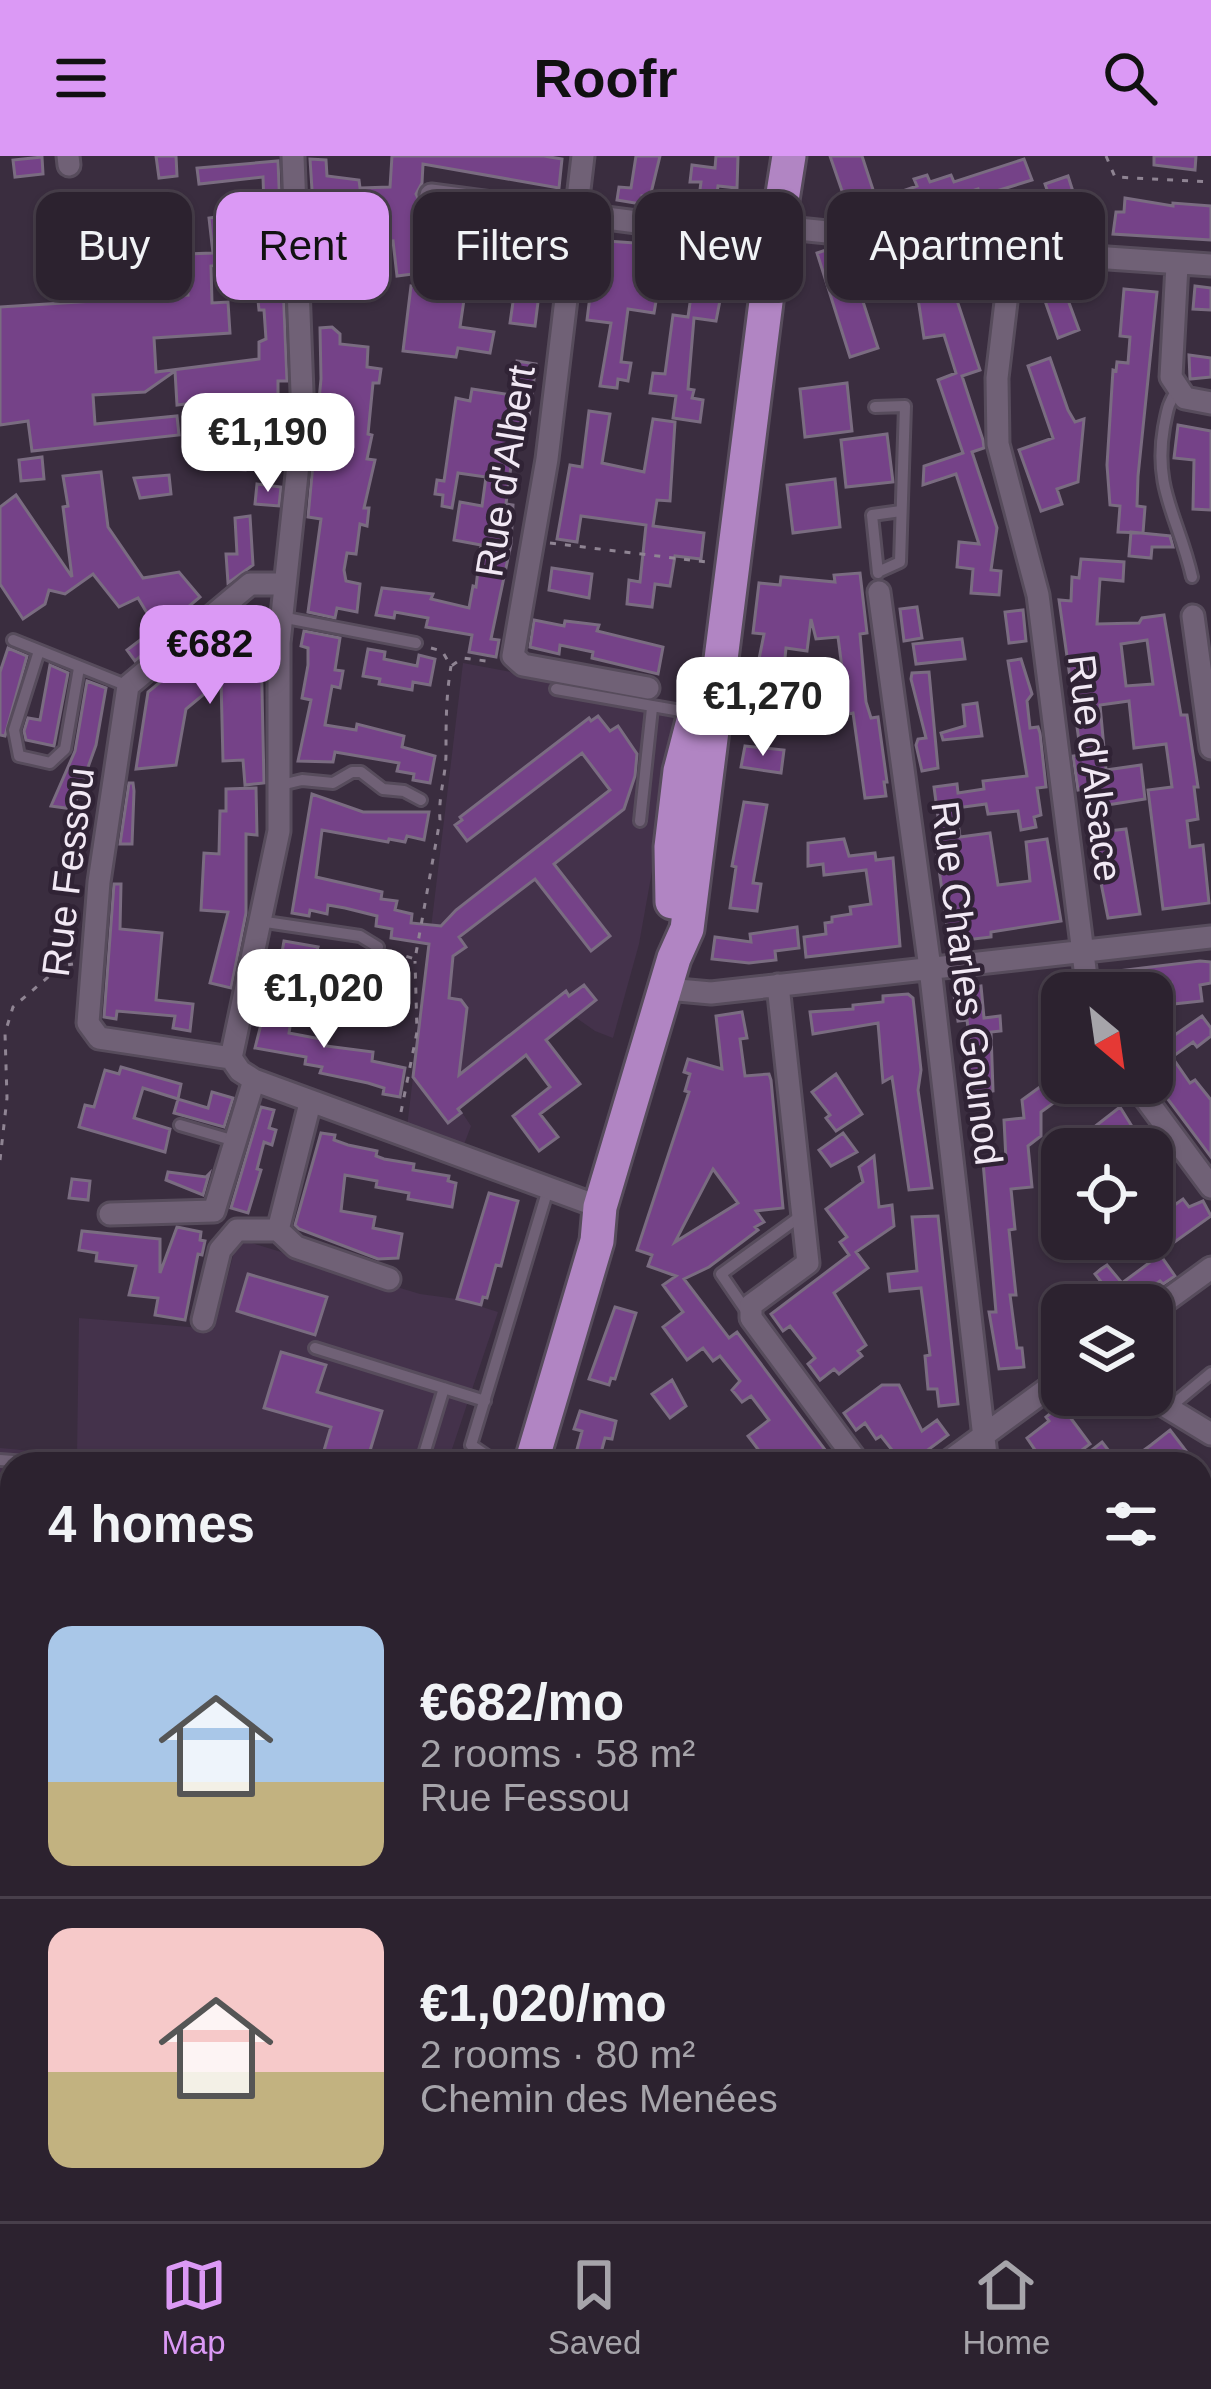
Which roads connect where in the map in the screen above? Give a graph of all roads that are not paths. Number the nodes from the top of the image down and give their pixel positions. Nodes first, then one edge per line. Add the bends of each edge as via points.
1 (293, 156) edge
2 (583, 156) edge
3 (769, 156) edge
4 (789, 156) edge
5 (578, 192) edge
6 (784, 192) edge
7 (1105, 259) edge
8 (1177, 265) junction
9 (1211, 265) edge
10 (566, 300) edge
11 (769, 300) edge
12 (1006, 300) edge
13 (1177, 391) junction
14 (1211, 403) edge
15 (875, 407) dead end
16 (901, 511) junction
17 (1192, 577) dead end
18 (878, 582) junction
19 (283, 584) junction
20 (1193, 616) dead end
21 (281, 617) junction
22 (13, 640) dead end
23 (416, 643) road end
24 (39, 651) junction
25 (79, 668) junction
26 (128, 686) junction
27 (556, 689) dead end
28 (650, 698) junction
29 (695, 713) junction
30 (1211, 748) edge
31 (281, 785) junction
32 (421, 800) dead end
33 (640, 821) dead end
34 (259, 921) junction
35 (1211, 937) edge
36 (378, 947) road end
37 (1081, 950) junction
38 (930, 968) junction
39 (1085, 972) edge
40 (670, 973) junction
41 (778, 985) junction
42 (231, 1058) junction
43 (254, 1081) junction
44 (310, 1103) junction
45 (1149, 1104) edge
46 (180, 1125) dead end
47 (236, 1142) junction
48 (1211, 1187) edge
49 (548, 1189) junction
50 (600, 1208) junction
51 (110, 1214) dead end
52 (803, 1214) junction
53 (278, 1230) junction
54 (1211, 1268) edge
55 (389, 1279) dead end
56 (1173, 1296) edge
57 (751, 1318) junction
58 (203, 1320) dead end
59 (315, 1348) dead end
60 (1211, 1372) edge
61 (980, 1384) junction
62 (444, 1388) junction
63 (1041, 1393) edge
64 (484, 1401) junction
65 (1173, 1405) edge
66 (1021, 1408) junction
67 (1173, 1410) edge
68 (1211, 1434) edge
69 (984, 1436) junction
70 (425, 1452) edge
71 (484, 1452) edge
72 (508, 1452) edge
73 (535, 1452) edge
74 (843, 1452) edge
75 (962, 1452) edge
76 (986, 1452) edge

1 - 19 street via 304,418
2 - 5 street, Rue d'Albert
3 - 29 main road
4 - 6 main road
7 - 8 street
8 - 9 street
8 - 13 street
10 - 28 street, Rue d'Albert via 513,656
11 - 40 main road via 687,929
12 - 37 street, Rue d'Alsace via 998,444 1039,595
13 - 14 street
13 - 17 lane via 1160,479
15 - 16 lane via 905,406
16 - 18 lane via 900,562
16 - 18 lane via 872,515
18 - 38 street, Rue Charles Gounod
19 - 21 street
19 - 26 street via 250,584
20 - 30 street
21 - 23 lane
21 - 31 street
22 - 24 lane
24 - 25 lane
24 - 25 lane via 14,730 19,756 50,764 65,749
25 - 26 lane
26 - 42 street, Rue Fessou via 88,1023 99,1038
27 - 28 lane
28 - 29 lane
28 - 33 lane
29 - 40 main road via 671,847
31 - 32 lane via 332,783 361,772 383,789
31 - 34 street
34 - 36 lane via 360,936
34 - 42 street
35 - 37 street
37 - 38 street
37 - 39 street, Rue d'Alsace
38 - 41 street
38 - 61 street, Rue Charles Gounod
40 - 41 street via 704,993
40 - 50 main road
41 - 52 street
42 - 43 street
43 - 44 street
43 - 47 street
44 - 49 street
44 - 53 street
45 - 48 street
46 - 47 lane
47 - 51 street via 214,1211
49 - 50 street
49 - 64 lane
50 - 72 main road via 576,1235
50 - 73 main road
52 - 57 street via 808,1263 751,1305
52 - 57 lane via 721,1274
53 - 55 street via 296,1247
53 - 58 street via 237,1230 220,1250
54 - 56 street
57 - 74 street
59 - 62 lane
60 - 65 lane
61 - 66 street
61 - 69 street, Rue Charles Gounod
62 - 64 lane
62 - 70 lane
63 - 66 street
64 - 71 lane via 472,1445
66 - 69 street
67 - 68 street
69 - 75 street
69 - 76 street, Rue Charles Gounod

